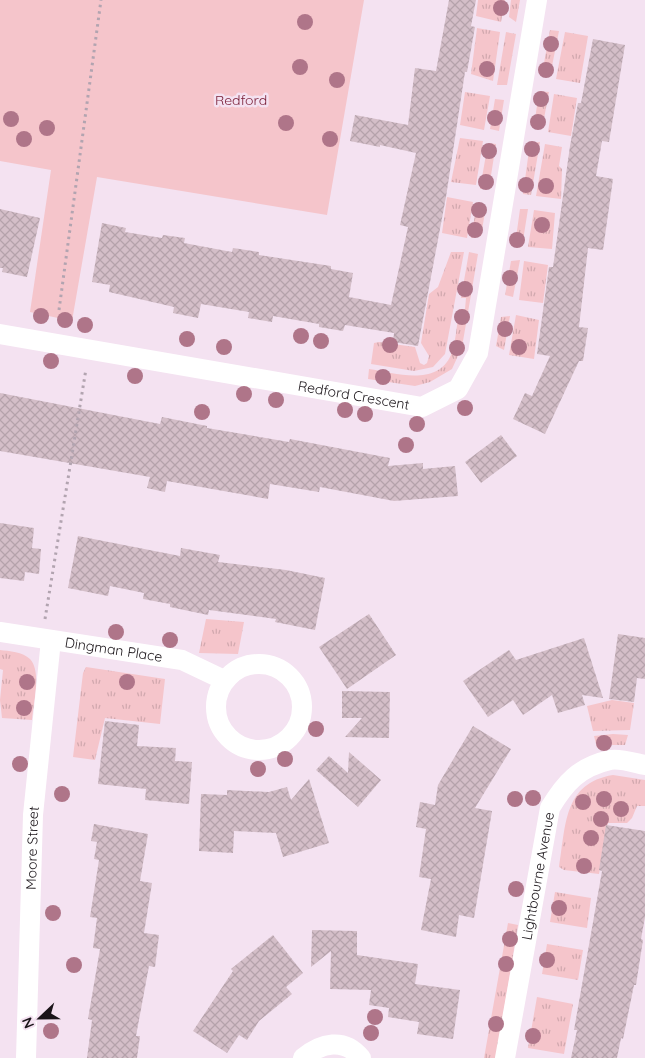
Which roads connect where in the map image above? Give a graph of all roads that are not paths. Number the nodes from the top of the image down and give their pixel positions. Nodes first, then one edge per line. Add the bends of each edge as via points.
1 (536, 0) edge
2 (0, 334) edge
3 (0, 632) edge
4 (46, 638) junction
5 (224, 680) junction
6 (645, 765) edge
7 (26, 1058) edge
8 (303, 1058) edge
9 (360, 1058) edge
10 (505, 1058) edge

1 - 2 street, Redford Crescent via 478,353 458,389 422,407
3 - 4 street, Dingman Place
4 - 5 street, Dingman Place via 182,660
4 - 7 street, Moore Street via 33,815
5 - 5 street via 217,694 215,709 228,737 240,746 261,750 276,746 294,732 300,718 300,696 290,677 278,668 254,664 240,668
6 - 10 street, Lightbourne Avenue via 611,759 580,772 564,784 550,808
8 - 9 street via 315,1048 339,1044 356,1052

